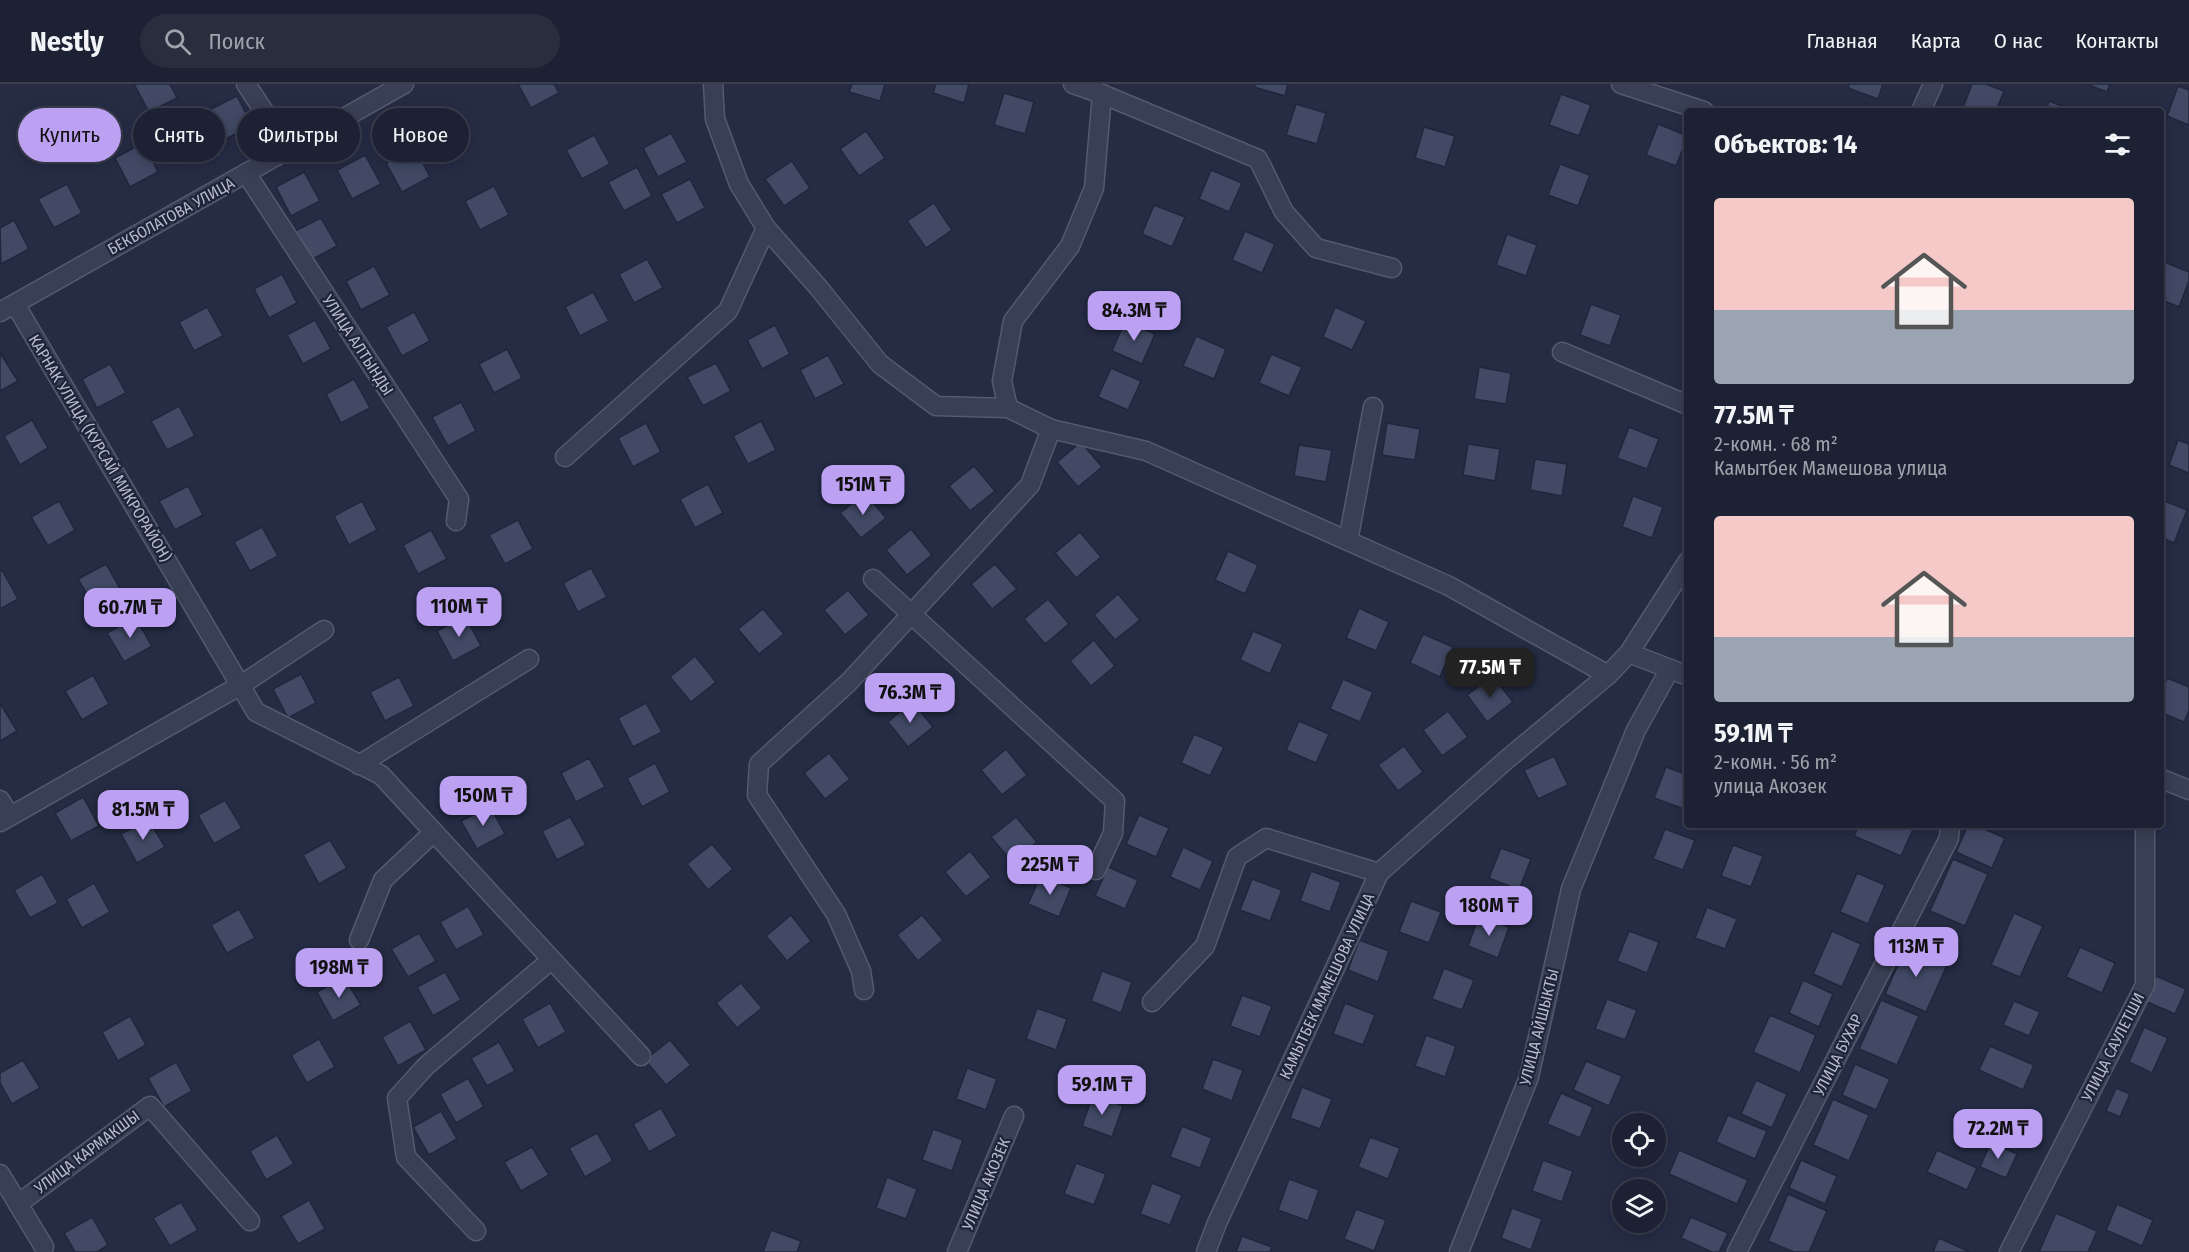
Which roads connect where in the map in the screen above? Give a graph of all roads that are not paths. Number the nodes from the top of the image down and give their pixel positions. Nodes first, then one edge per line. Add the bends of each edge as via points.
1 (246, 84) edge
2 (404, 84) edge
3 (714, 84) edge
4 (1073, 84) edge
5 (1621, 84) edge
6 (1933, 84) edge
7 (1102, 94) junction
8 (262, 108) edge
9 (1695, 108) edge
10 (1922, 108) edge
11 (360, 109) edge
12 (265, 162) edge
13 (246, 173) junction
14 (766, 228) junction
15 (1392, 268) dead end
16 (7, 308) edge
17 (1562, 351) dead end
18 (1684, 403) edge
19 (1373, 407) dead end
20 (1008, 408) junction
21 (1051, 429) junction
22 (565, 457) dead end
23 (456, 521) dead end
24 (1348, 541) junction
25 (1684, 567) edge
26 (873, 579) dead end
27 (911, 615) junction
28 (324, 630) dead end
29 (1629, 654) junction
30 (528, 659) dead end
31 (1670, 669) junction
32 (1684, 674) edge
33 (1608, 675) junction
34 (241, 686) junction
35 (359, 765) junction
36 (2164, 780) edge
37 (2189, 789) edge
38 (0, 800) edge
39 (5, 819) edge
40 (1950, 828) edge
41 (2145, 828) edge
42 (434, 832) junction
43 (1096, 870) dead end
44 (1379, 873) junction
45 (359, 940) dead end
46 (551, 960) junction
47 (864, 990) dead end
48 (1152, 1002) dead end
49 (640, 1056) dead end
50 (1014, 1116) dead end
51 (0, 1174) edge
52 (18, 1204) junction
53 (250, 1221) dead end
54 (476, 1230) dead end
55 (45, 1247) dead end
56 (957, 1252) edge
57 (1206, 1252) edge
58 (1459, 1252) edge
59 (1737, 1252) edge
60 (2009, 1252) edge

1 - 8 street
2 - 11 street, БЕКБОЛАТОВА УЛИЦА
3 - 14 street via 715,119 739,184
4 - 7 street
5 - 9 street
6 - 10 street
7 - 15 street via 1258,159 1284,212 1316,248
7 - 20 street via 1094,188 1070,246 1013,321 1002,381
12 - 13 street, БЕКБОЛАТОВА УЛИЦА
13 - 16 street, БЕКБОЛАТОВА УЛИЦА
13 - 23 street, УЛИЦА АЛТЫНДЫ via 459,499
14 - 20 street via 880,364 936,406
14 - 22 street via 728,311
16 - 34 street, КАРНАК УЛИЦА (КУРСАЙ МИКРОРАЙОН)
17 - 18 street
19 - 24 street
20 - 21 street
21 - 24 street via 1146,451
21 - 27 street via 1030,484
24 - 33 street via 1449,586
25 - 29 street, КАМЫТБЕК МАМЕШОВА УЛИЦА
26 - 27 street
27 - 43 street via 1115,801 1113,833
27 - 47 street via 849,682 759,764 757,795 836,914 861,971
28 - 34 street
29 - 31 street
29 - 33 street, КАМЫТБЕК МАМЕШОВА УЛИЦА
30 - 35 street
31 - 32 street
31 - 58 street, УЛИЦА АЙШЫКТЫ via 1636,730 1571,889 1529,1077
33 - 44 street, КАМЫТБЕК МАМЕШОВА УЛИЦА via 1505,760
34 - 35 street, КАРНАК УЛИЦА (КУРСАЙ МИКРОРАЙОН) via 256,712
34 - 39 street
35 - 42 street, КАРНАК УЛИЦА (КУРСАЙ МИКРОРАЙОН) via 381,775
36 - 37 street
38 - 39 street
40 - 59 street, УЛИЦА БУХАР via 1949,838
41 - 60 street, УЛИЦА САУЛЕТШИ via 2145,985
42 - 45 street via 383,880
42 - 46 street, КАРНАК УЛИЦА (КУРСАЙ МИКРОРАЙОН)
44 - 48 street via 1266,838 1237,857 1206,946
44 - 57 street, КАМЫТБЕК МАМЕШОВА УЛИЦА
46 - 49 street, КАРНАК УЛИЦА (КУРСАЙ МИКРОРАЙОН)
46 - 54 street via 426,1066 397,1098 406,1157
50 - 56 street, УЛИЦА АКОЗЕК
51 - 52 street, УЛИЦА КАРМАКШЫ
52 - 53 street, УЛИЦА КАРМАКШЫ via 150,1106
52 - 55 street, УЛИЦА КАРМАКШЫ

